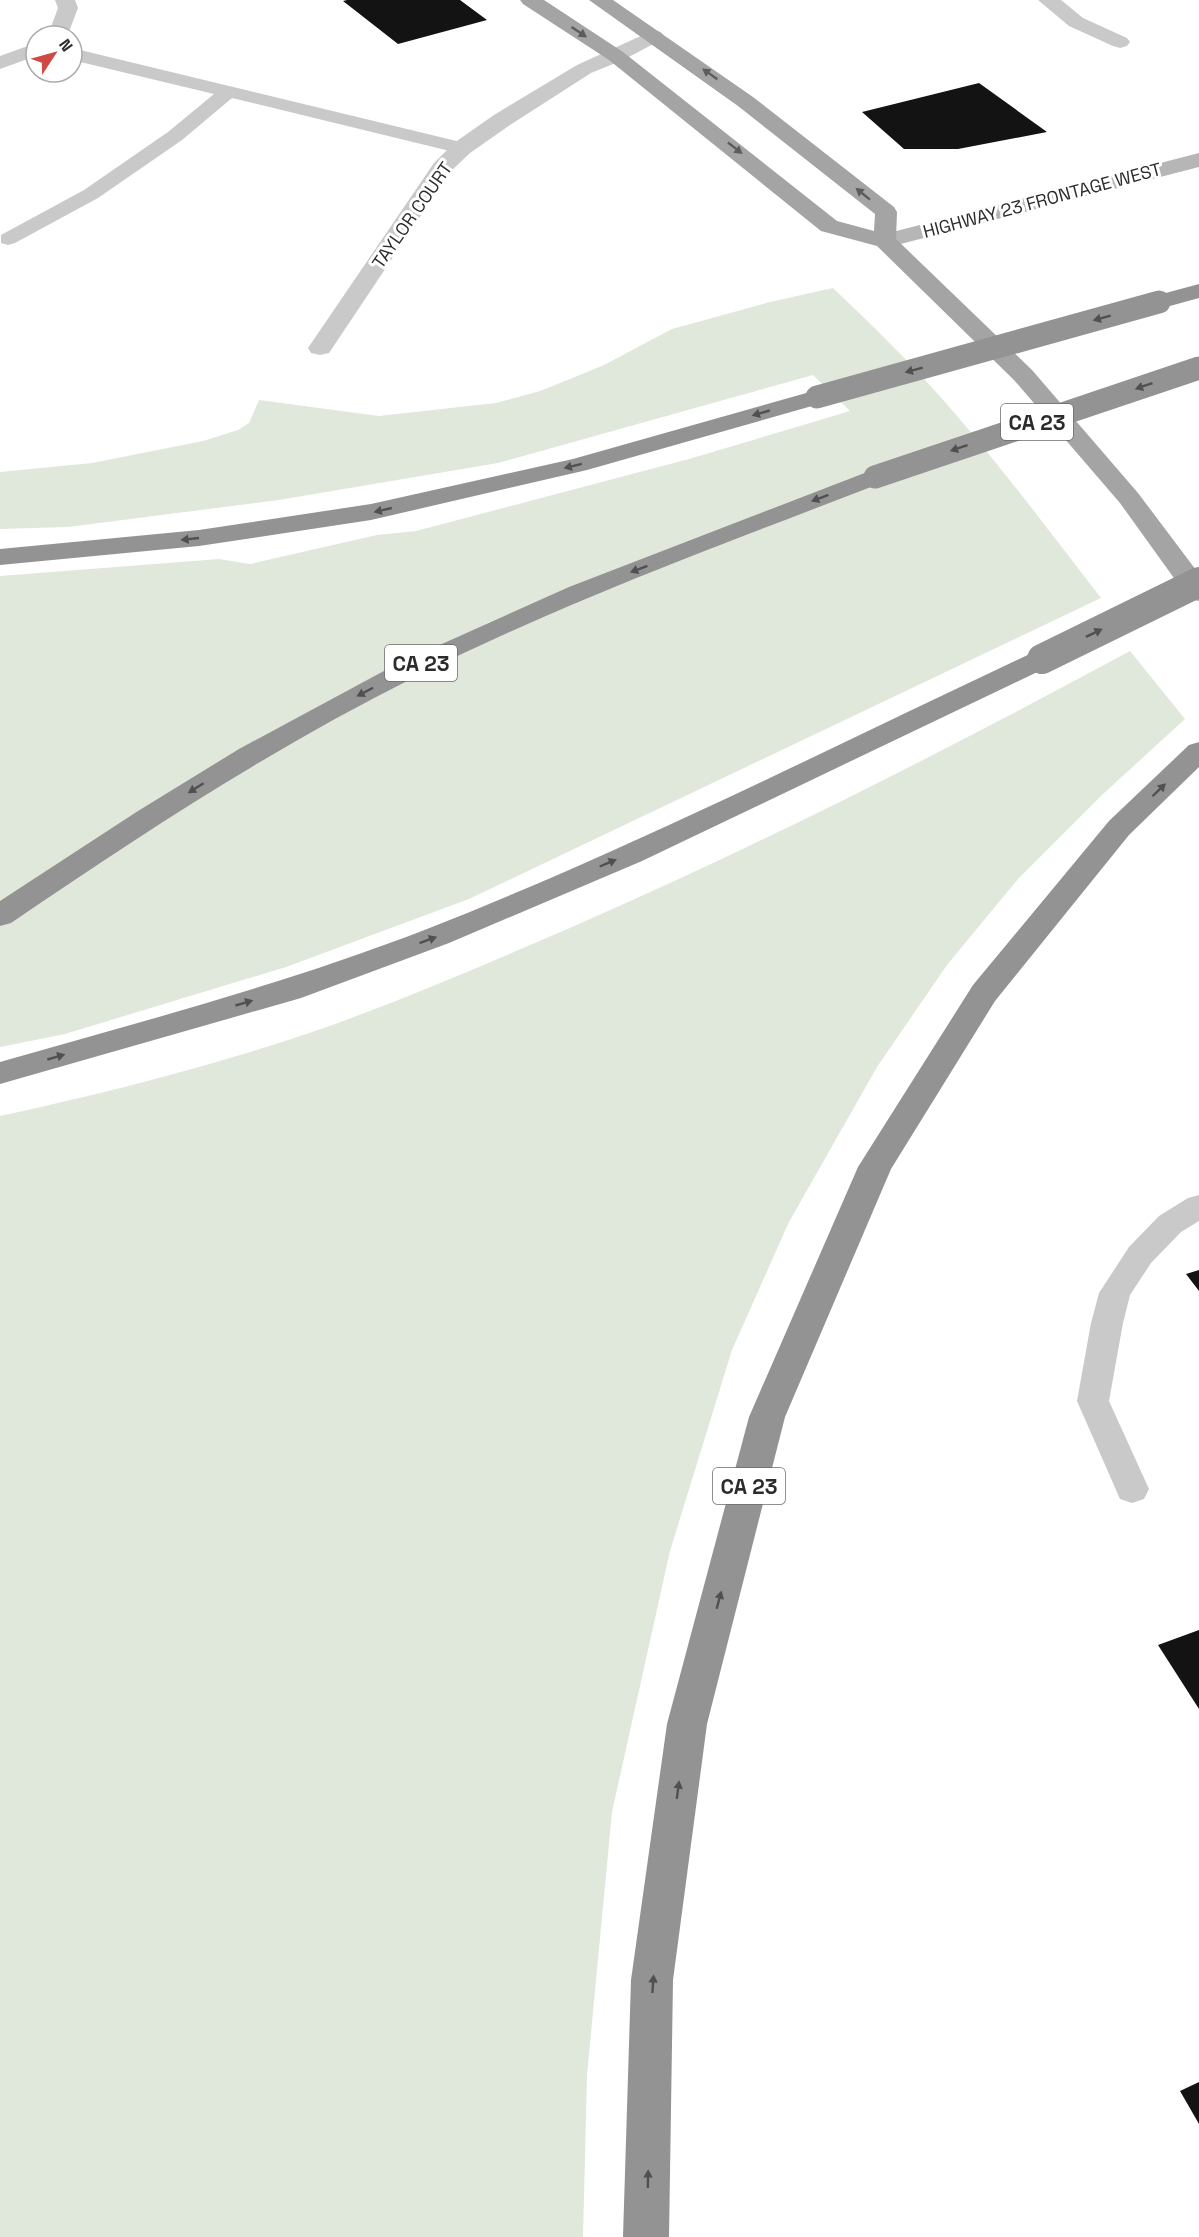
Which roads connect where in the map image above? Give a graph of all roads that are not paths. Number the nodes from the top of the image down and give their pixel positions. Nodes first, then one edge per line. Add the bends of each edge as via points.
1 (65, 0) edge
2 (530, 0) edge
3 (599, 0) edge
4 (1048, 0) edge
5 (62, 24) edge
6 (654, 36) junction
7 (1120, 42) dead end
8 (24, 54) edge
9 (616, 56) junction
10 (84, 57) edge
11 (0, 63) edge
12 (228, 92) junction
13 (462, 148) junction
14 (1199, 160) edge
15 (8, 239) dead end
16 (885, 242) junction
17 (1199, 291) edge
18 (320, 348) dead end
19 (1199, 368) edge
20 (0, 557) edge
21 (1199, 582) edge
22 (1199, 593) edge
23 (1199, 751) edge
24 (0, 916) edge
25 (0, 1073) edge
26 (1199, 1206) edge
27 (1132, 1489) dead end
28 (646, 2237) edge

1 - 5 street via 68,8
2 -> 9 main road
3 - 6 main road
4 - 7 street via 1076,22
6 - 9 street, TAYLOR COURT
16 -> 6 main road via 886,213 787,131
8 - 11 street
9 - 13 street, TAYLOR COURT via 584,69
9 -> 16 main road via 829,226
10 - 12 lane
12 - 13 lane
12 - 15 lane via 175,136 101,188
13 - 18 street, TAYLOR COURT via 442,168
14 - 16 main road, HIGHWAY 23 FRONTAGE WEST
16 - 22 main road via 1023,375 1129,498
17 -> 20 highway, bridge via 578,465 371,512 199,538
19 -> 24 highway, CA 23, bridge via 875,477 549,604 406,670 272,741 120,835
25 -> 21 highway, bridge via 290,990 438,936 631,854
28 -> 23 highway, CA 23 via 652,1980 687,1724 767,1417 875,1167 984,993 1119,828
26 - 27 lane via 1170,1224 1140,1255 1116,1293 1107,1323 1093,1401

